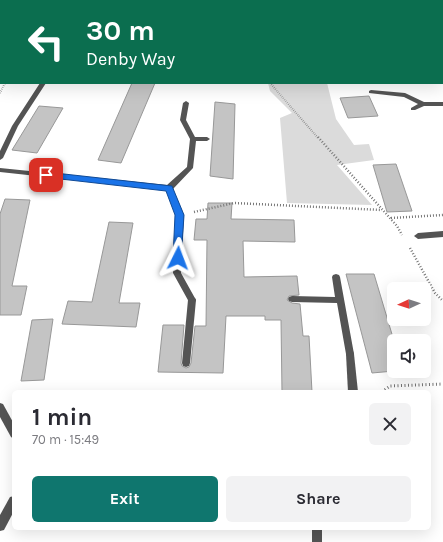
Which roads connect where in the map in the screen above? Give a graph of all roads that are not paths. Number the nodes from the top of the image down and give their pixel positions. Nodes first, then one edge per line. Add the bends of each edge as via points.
1 (42, 84) edge
2 (371, 92) dead end
3 (186, 103) dead end
4 (423, 104) junction
5 (443, 104) edge
6 (413, 109) dead end
7 (207, 138) dead end
8 (193, 140) junction
9 (0, 158) edge
10 (0, 170) edge
11 (169, 188) junction
12 (443, 234) edge
13 (418, 236) dead end
14 (336, 277) dead end
15 (292, 299) dead end
16 (340, 300) junction
17 (186, 363) dead end
18 (353, 390) edge
19 (0, 407) edge
20 (12, 430) edge
21 (12, 505) edge
22 (0, 526) edge
23 (317, 530) edge
24 (317, 542) edge

1 - 9 street via 15,126
2 - 4 street via 405,95
3 - 8 street via 183,120
4 - 5 street
4 - 6 street
7 - 8 street
8 - 11 street via 190,168
10 - 11 street
11 - 17 street via 180,215 177,273 192,300
12 - 13 street
14 - 16 street
15 - 16 street
16 - 18 street via 350,354
19 - 20 street
21 - 22 street
23 - 24 street

